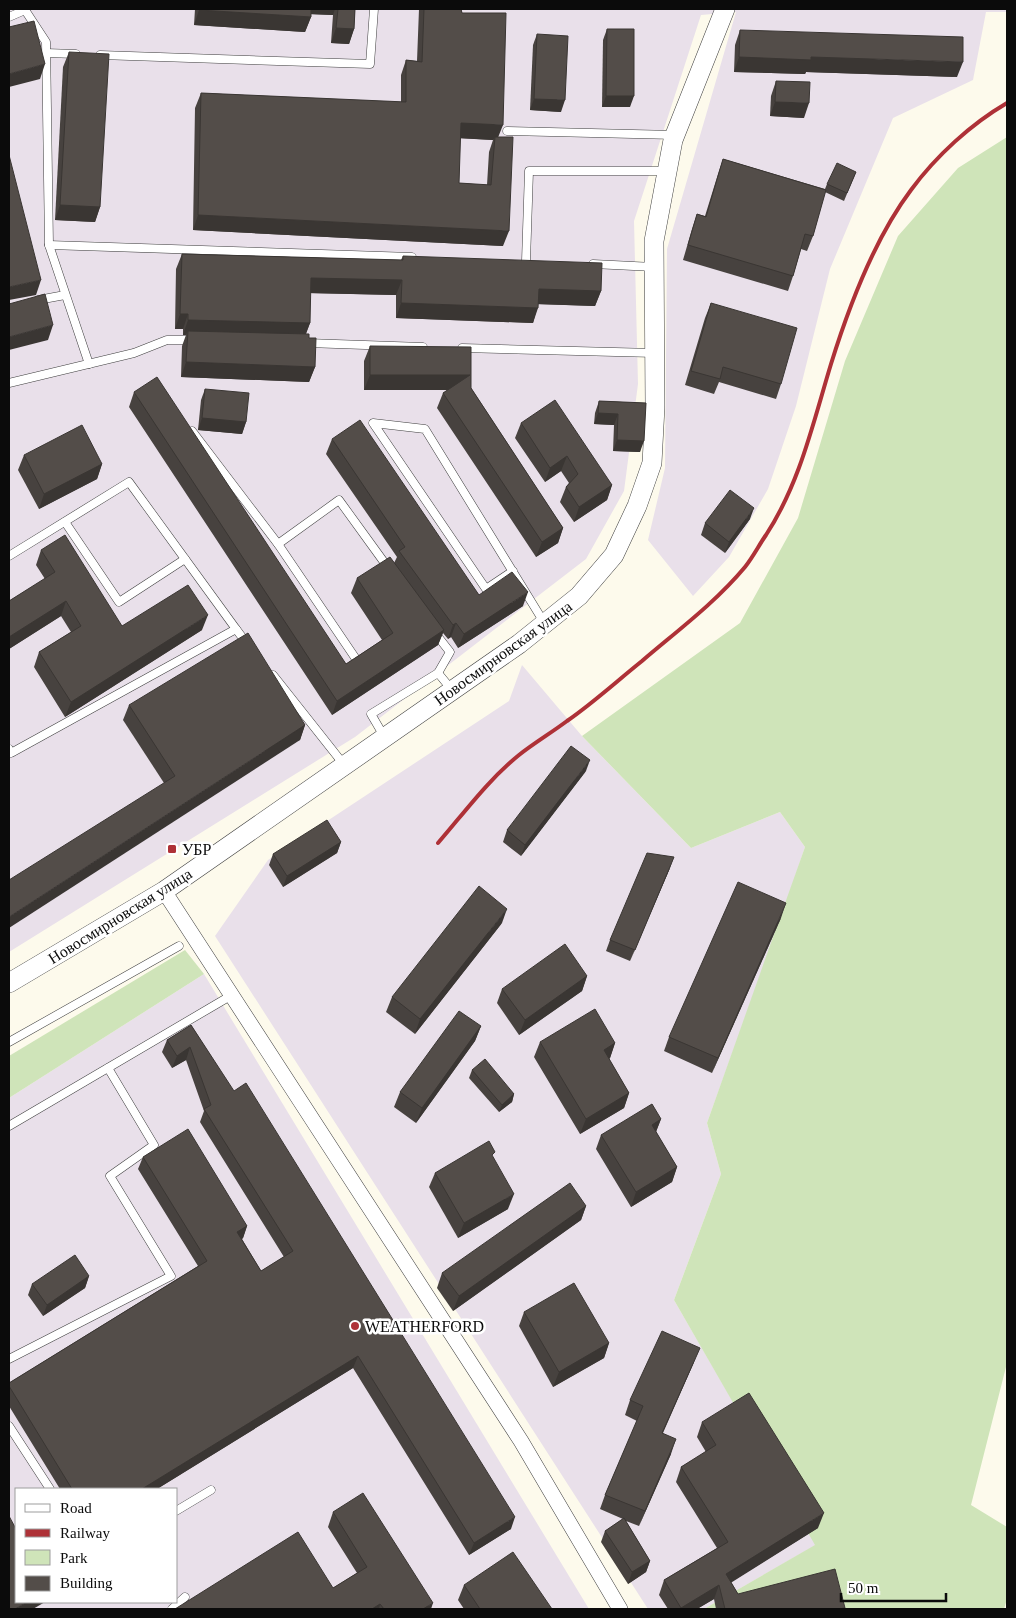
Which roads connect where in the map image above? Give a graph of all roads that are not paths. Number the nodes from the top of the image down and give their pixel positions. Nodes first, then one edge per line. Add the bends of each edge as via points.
1 (374, 9) edge
2 (725, 9) edge
3 (9, 17) edge
4 (46, 53) junction
5 (85, 54) edge
6 (95, 55) edge
7 (507, 131) dead end
8 (675, 135) junction
9 (667, 171) junction
10 (49, 245) junction
11 (416, 258) edge
12 (516, 261) edge
13 (526, 261) junction
14 (536, 262) edge
15 (585, 264) edge
16 (654, 267) junction
17 (66, 295) junction
18 (28, 302) edge
19 (197, 340) edge
20 (297, 343) edge
21 (436, 347) edge
22 (456, 348) edge
23 (654, 353) junction
24 (89, 364) junction
25 (9, 383) edge
26 (188, 425) edge
27 (65, 522) junction
28 (278, 544) junction
29 (9, 556) edge
30 (185, 559) junction
31 (513, 571) junction
32 (392, 572) edge
33 (545, 624) junction
34 (432, 628) edge
35 (236, 629) junction
36 (254, 652) edge
37 (358, 662) edge
38 (266, 667) edge
39 (438, 673) junction
40 (453, 690) junction
41 (385, 738) junction
42 (10, 752) edge
43 (345, 766) junction
44 (164, 891) junction
45 (179, 946) dead end
46 (9, 983) edge
47 (232, 995) junction
48 (9, 1042) edge
49 (108, 1068) junction
50 (9, 1126) edge
51 (9, 1359) edge
52 (9, 1426) edge
53 (49, 1488) edge
54 (211, 1490) dead end
55 (178, 1510) edge
56 (185, 1597) dead end
57 (172, 1609) edge
58 (620, 1609) edge

1 - 6 lane via 370,64
2 - 8 street, Новосмирновская улица
3 - 4 lane via 25,10 46,42
4 - 5 lane
4 - 10 lane
7 - 8 lane
8 - 9 street, Новосмирновская улица
9 - 13 lane via 529,171
9 - 16 street, Новосмирновская улица via 654,240
10 - 11 lane
10 - 17 lane
12 - 13 lane
13 - 14 lane
15 - 16 lane
16 - 23 street, Новосмирновская улица
17 - 18 lane
17 - 24 lane
19 - 24 lane via 167,340 134,353
20 - 21 lane
22 - 23 lane
23 - 33 street, Новосмирновская улица via 652,463 637,506 614,555 579,596
24 - 25 lane
26 - 28 lane
27 - 29 lane
27 - 30 lane via 129,482
27 - 30 lane via 119,602
28 - 32 lane via 339,500
28 - 37 lane
30 - 35 lane
31 - 31 lane via 425,429 373,423 486,589
31 - 33 lane
33 - 40 street, Новосмирновская улица
34 - 39 lane via 450,652
35 - 36 lane
35 - 42 lane
38 - 43 lane
39 - 40 lane
39 - 41 lane via 372,714
40 - 41 street, Новосмирновская улица
41 - 43 street, Новосмирновская улица
43 - 44 street, Новосмирновская улица
44 - 46 street, Новосмирновская улица
44 - 47 street
45 - 48 lane
47 - 49 lane
47 - 58 street via 521,1441
49 - 50 lane
49 - 51 lane via 154,1146 110,1176 171,1276
52 - 53 lane
54 - 55 lane
56 - 57 lane

